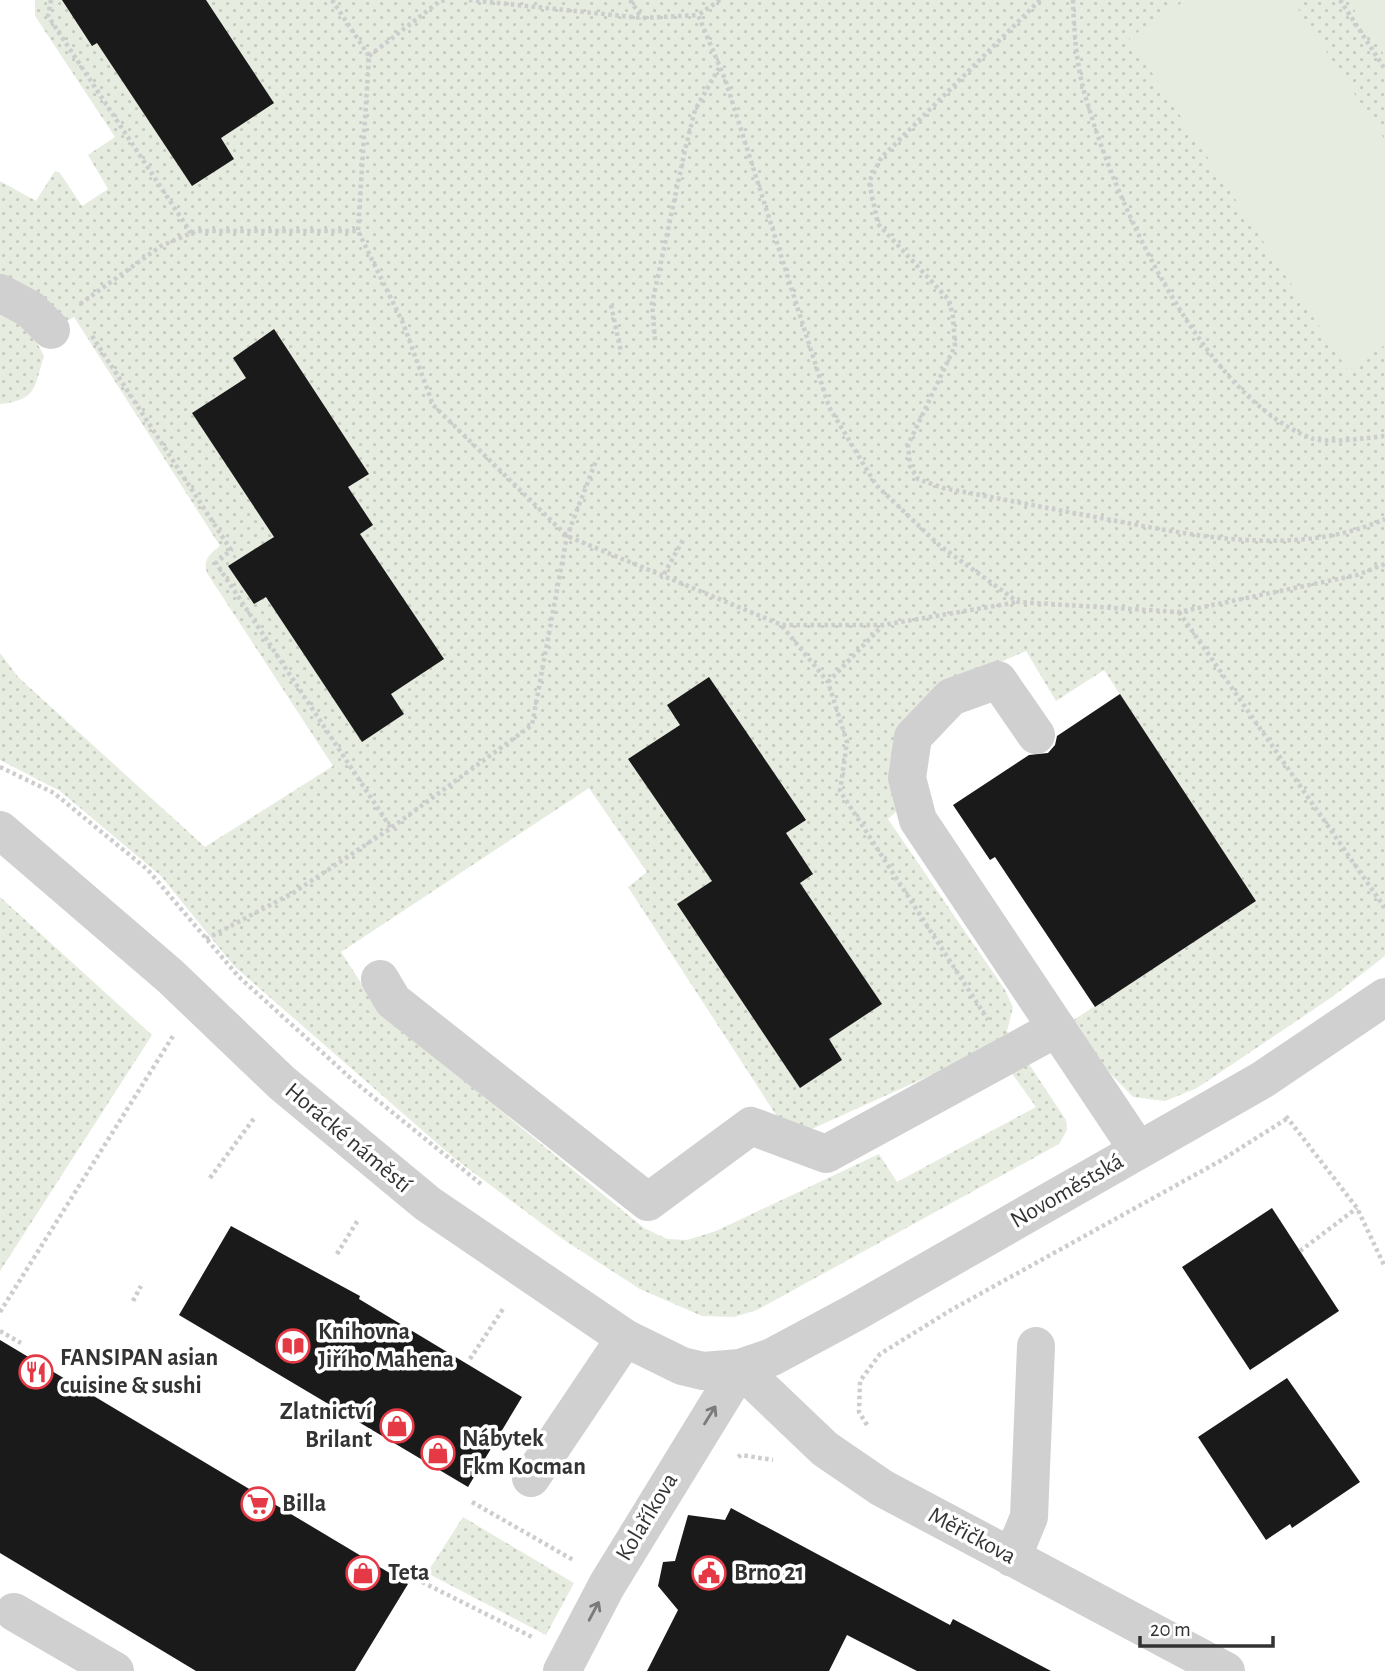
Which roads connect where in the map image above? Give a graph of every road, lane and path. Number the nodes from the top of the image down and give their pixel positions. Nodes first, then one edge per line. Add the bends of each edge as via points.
1 (51, 0) edge
2 (332, 0) edge
3 (448, 0) edge
4 (469, 0) edge
5 (630, 0) edge
6 (720, 0) edge
7 (1040, 0) edge
8 (1073, 0) edge
9 (1340, 0) edge
10 (440, 1) edge
11 (698, 15) junction
12 (642, 18) junction
13 (369, 56) junction
14 (720, 68) junction
15 (1385, 69) edge
16 (358, 231) junction
17 (191, 233) junction
18 (0, 293) edge
19 (611, 305) dead end
20 (63, 319) joint
21 (89, 331) dead end
22 (655, 340) dead end
23 (621, 352) dead end
24 (1385, 436) edge
25 (596, 461) dead end
26 (1385, 519) edge
27 (567, 536) junction
28 (683, 540) dead end
29 (1385, 564) edge
30 (664, 574) junction
31 (1018, 603) junction
32 (1179, 612) junction
33 (883, 625) junction
34 (828, 682) dead end
35 (1036, 735) dead end
36 (0, 767) edge
37 (391, 828) junction
38 (0, 830) edge
39 (1385, 908) edge
40 (206, 939) junction
41 (380, 979) dead end
42 (1385, 997) edge
43 (1057, 1028) junction
44 (174, 1036) dead end
45 (1262, 1080) junction
46 (260, 1111) dead end
47 (1298, 1111) dead end
48 (1287, 1118) junction
49 (1138, 1150) junction
50 (210, 1178) dead end
51 (484, 1187) dead end
52 (1357, 1208) junction
53 (358, 1220) dead end
54 (1300, 1251) dead end
55 (337, 1254) dead end
56 (1385, 1267) edge
57 (141, 1286) dead end
58 (133, 1301) dead end
59 (503, 1309) dead end
60 (0, 1312) edge
61 (0, 1331) edge
62 (625, 1338) junction
63 (21, 1343) dead end
64 (1036, 1346) dead end
65 (470, 1359) dead end
66 (740, 1368) junction
67 (870, 1432) dead end
68 (531, 1478) dead end
69 (472, 1502) dead end
70 (1012, 1558) junction
71 (587, 1567) dead end
72 (422, 1582) dead end
73 (14, 1612) dead end
74 (537, 1639) dead end
75 (115, 1671) edge
76 (562, 1671) edge
77 (1226, 1671) edge

1 - 17 path via 48,16
2 - 13 path
3 - 10 path
4 - 12 path
5 - 12 path
6 - 11 path
7 - 26 path via 880,158 869,182 878,224 949,300 953,317 955,346 908,445 910,466 918,479 943,488 1216,539 1299,539
8 - 24 path via 1087,103 1115,186 1147,256 1186,319 1225,370 1280,423 1314,440
9 - 15 path
10 - 13 path
11 - 12 path
11 - 14 path
13 - 16 path
14 - 22 path via 695,110 685,150 652,304
14 - 31 path via 829,407 876,485 939,545
16 - 17 path
16 - 27 path via 402,323 433,405
17 - 20 path via 161,246
18 - 20 street
19 - 23 path
21 - 37 path via 231,550 216,563
25 - 27 path
27 - 30 path
27 - 37 path via 532,725
28 - 30 path
29 - 32 path via 1357,575
30 - 33 path via 782,625
31 - 32 path
31 - 33 path
32 - 39 path
33 - 34 path
35 - 43 street via 998,680 951,697 914,737 907,778 918,820
36 - 40 path via 54,793 148,870
37 - 40 path via 293,892
38 - 62 street, Horácké náměstí via 170,976 282,1083 428,1204
40 - 51 path via 238,976 356,1083
41 - 43 street via 393,1001 648,1202 751,1126 826,1154
42 - 45 street, Novoměstská
43 - 49 street
44 - 60 path
45 - 48 path
45 - 49 street, Novoměstská
46 - 50 path
47 - 48 path
48 - 52 path
48 - 67 path via 1220,1161 880,1354 860,1381 859,1412
49 - 66 street, Novoměstská via 853,1313 772,1357
52 - 54 path
52 - 56 path
53 - 55 path
57 - 58 path
59 - 65 path
61 - 63 path
62 - 66 street, Horácké náměstí via 682,1366 704,1371
62 - 68 street
64 - 70 street via 1029,1517
66 - 70 street, Měřičkova via 825,1449 882,1488
76 -> 66 street, Kolaříkova via 621,1562
69 - 71 path
70 - 77 street, Měřičkova
72 - 74 path
73 - 75 street

